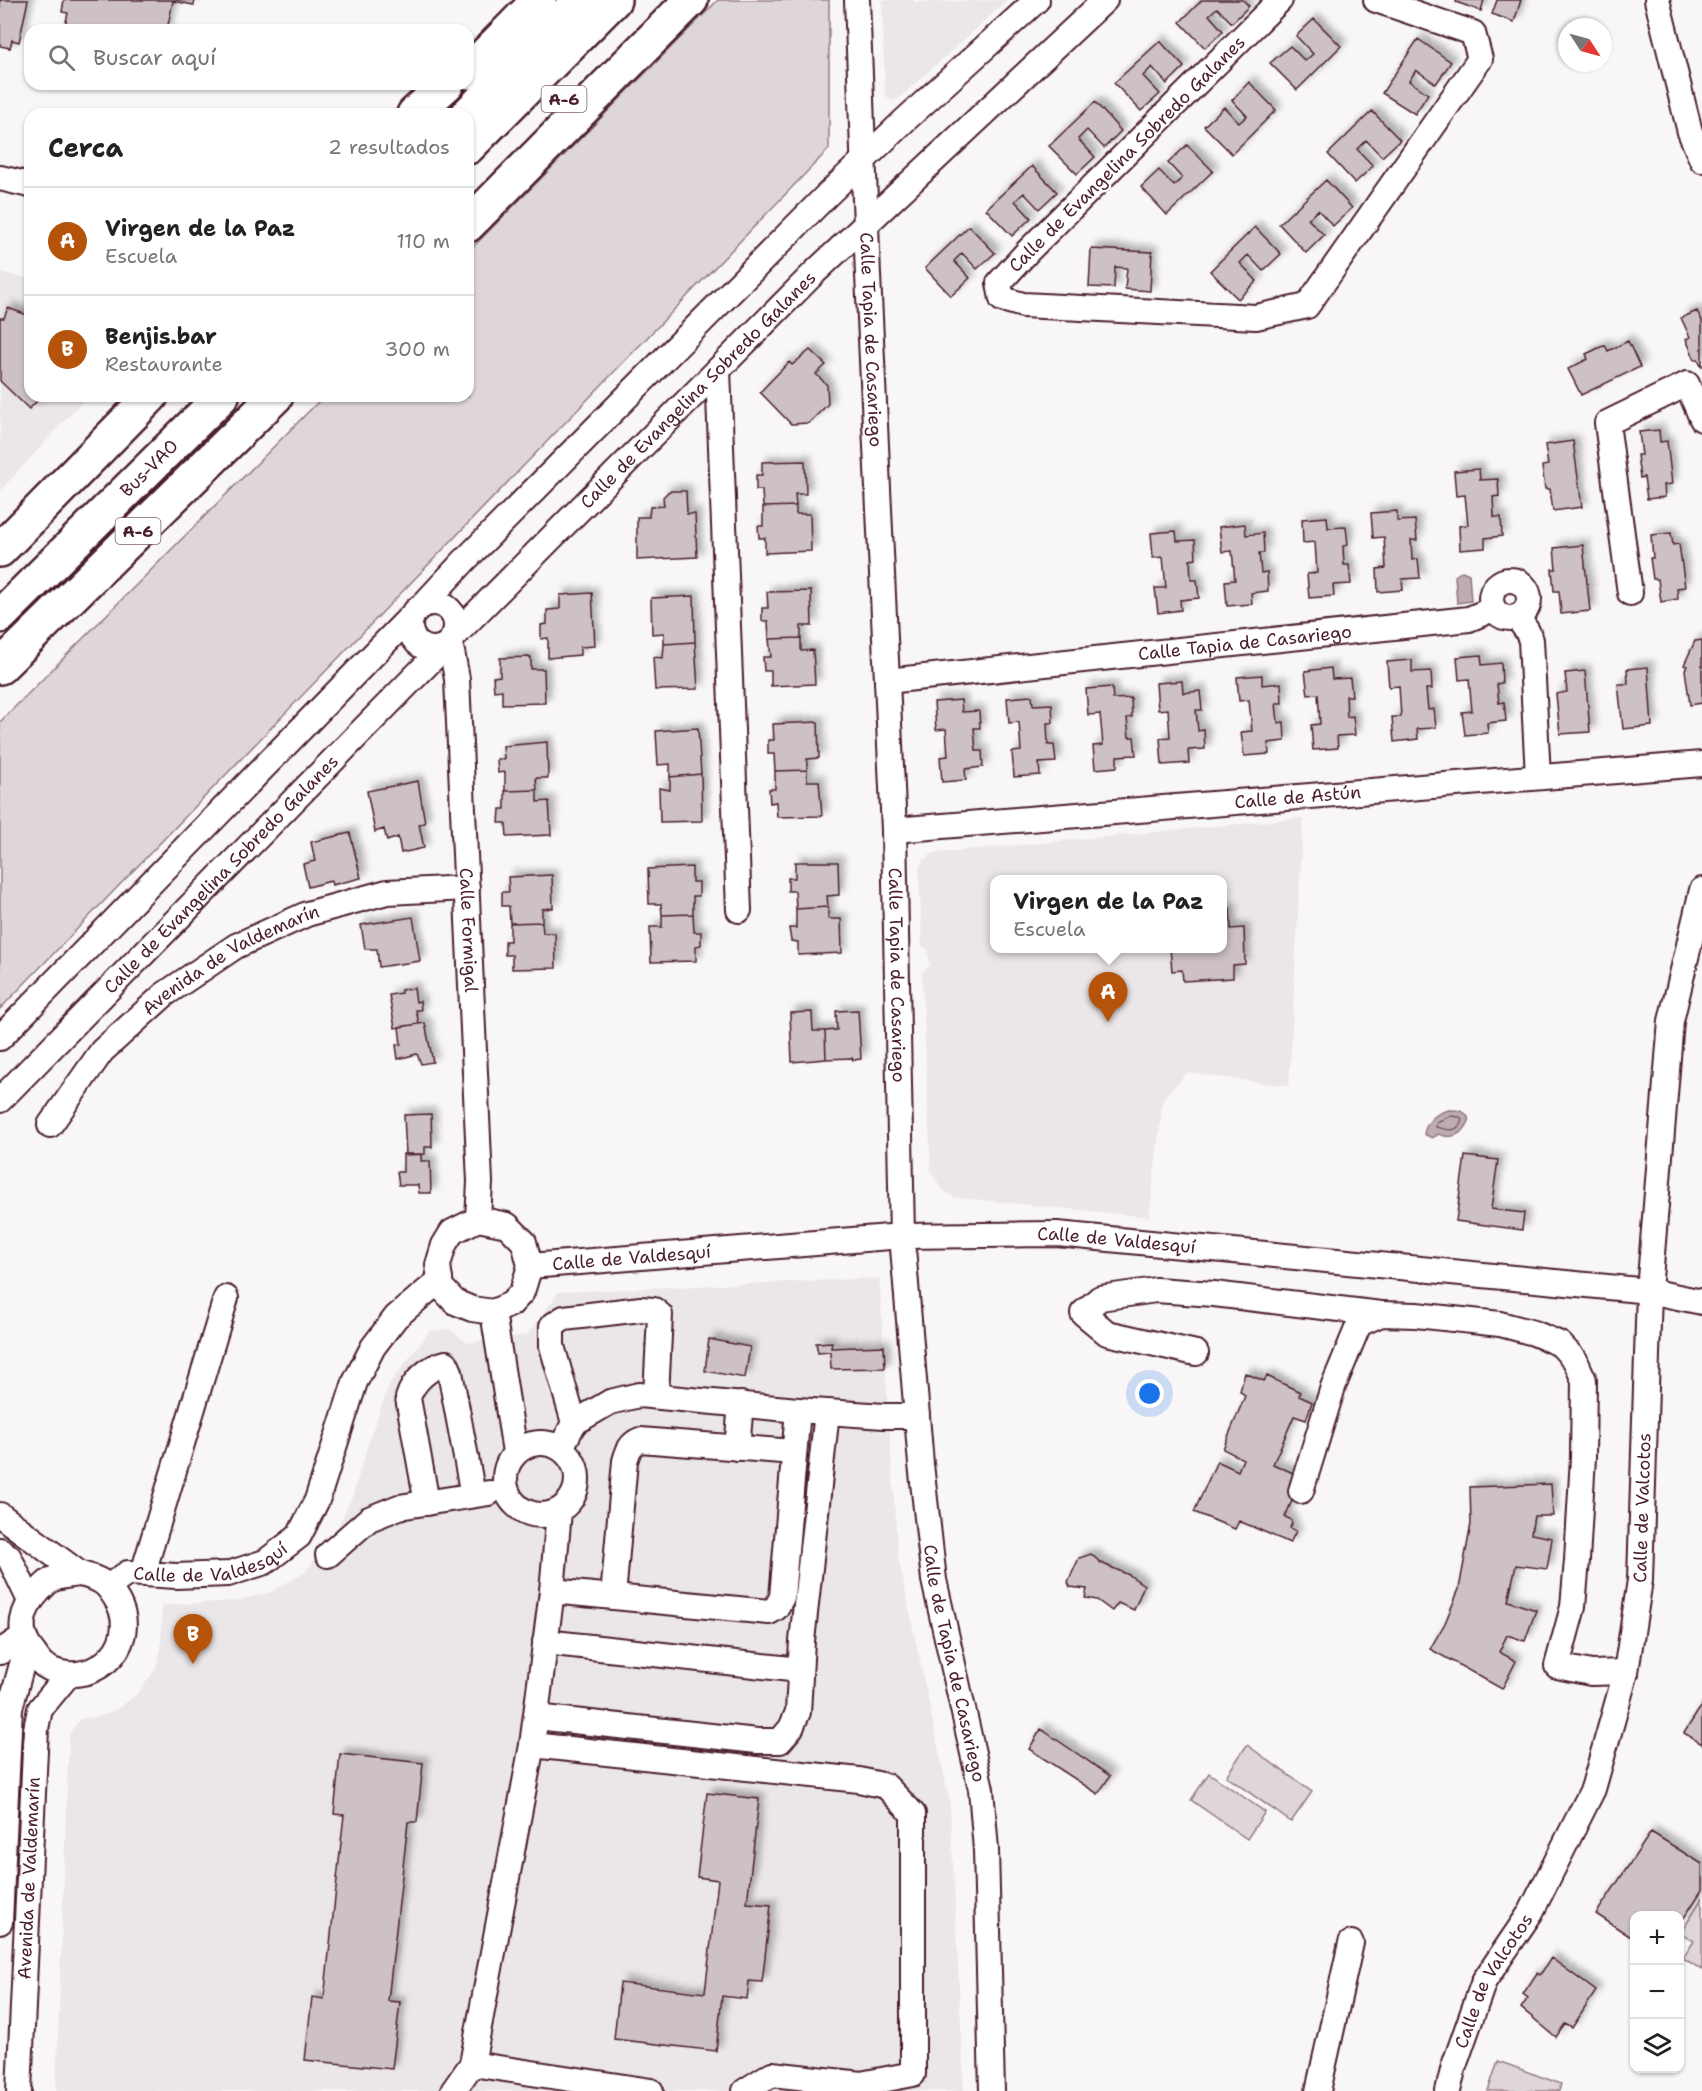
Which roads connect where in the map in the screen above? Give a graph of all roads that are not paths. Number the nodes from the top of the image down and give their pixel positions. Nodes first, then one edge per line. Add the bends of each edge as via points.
1 (538, 0) edge
2 (580, 0) edge
3 (614, 0) edge
4 (659, 0) edge
5 (691, 0) edge
6 (857, 0) edge
7 (1037, 0) edge
8 (1105, 0) edge
9 (1280, 0) edge
10 (1376, 0) edge
11 (1657, 0) edge
12 (513, 26) junction
13 (474, 61) edge
14 (474, 66) edge
15 (440, 90) edge
16 (450, 90) edge
17 (421, 108) edge
18 (433, 108) edge
19 (474, 108) edge
20 (474, 141) edge
21 (864, 159) junction
22 (1702, 159) edge
23 (0, 178) edge
24 (24, 184) edge
25 (474, 192) edge
26 (474, 219) edge
27 (866, 223) junction
28 (718, 370) junction
29 (116, 402) edge
30 (145, 402) edge
31 (186, 402) edge
32 (216, 402) edge
33 (270, 402) edge
34 (1702, 419) edge
35 (0, 522) edge
36 (0, 550) edge
37 (0, 592) edge
38 (1630, 592) dead end
39 (1493, 609) junction
40 (418, 610) junction
41 (0, 616) edge
42 (1517, 617) junction
43 (449, 642) junction
44 (0, 667) edge
45 (887, 681) junction
46 (1702, 764) edge
47 (1538, 777) junction
48 (894, 830) junction
49 (467, 888) junction
50 (1702, 890) edge
51 (739, 910) dead end
52 (0, 1038) edge
53 (0, 1100) edge
54 (50, 1125) dead end
55 (478, 1219) junction
56 (902, 1236) junction
57 (530, 1266) junction
58 (440, 1280) junction
59 (1649, 1292) junction
60 (226, 1298) dead end
61 (1702, 1302) edge
62 (493, 1312) junction
63 (1381, 1314) junction
64 (1196, 1353) dead end
65 (656, 1396) junction
66 (741, 1404) junction
67 (798, 1410) junction
68 (827, 1412) junction
69 (917, 1416) junction
70 (574, 1422) junction
71 (561, 1448) junction
72 (737, 1448) junction
73 (515, 1452) junction
74 (794, 1452) junction
75 (507, 1491) junction
76 (1301, 1491) dead end
77 (473, 1495) junction
78 (427, 1503) junction
79 (559, 1511) junction
80 (0, 1515) edge
81 (0, 1550) edge
82 (328, 1555) dead end
83 (143, 1573) junction
84 (80, 1574) junction
85 (109, 1586) junction
86 (552, 1591) junction
87 (614, 1597) junction
88 (30, 1601) junction
89 (26, 1641) junction
90 (545, 1642) junction
91 (0, 1652) edge
92 (800, 1670) junction
93 (1626, 1672) junction
94 (68, 1675) junction
95 (536, 1717) junction
96 (532, 1745) junction
97 (0, 1922) edge
98 (1351, 1943) dead end
99 (472, 2064) junction
100 (861, 2087) edge
101 (19, 2091) edge
102 (453, 2091) edge
103 (651, 2091) edge
104 (745, 2091) edge
105 (992, 2091) edge
106 (1318, 2091) edge
107 (1448, 2091) edge

1 - 12 highway
2 - 19 highway
3 - 20 highway
4 - 25 highway, A-6
5 - 26 highway
6 - 21 street, Calle Tapia de Casariego
7 - 21 street
8 - 27 street, Calle de Evangelina Sobredo Galanes
9 - 10 street, Calle de Evangelina Sobredo Galanes via 1006,275 999,283 1002,299 1023,305 1256,317 1308,306 1480,59 1473,33
11 - 22 street via 1690,132
12 - 13 highway
12 - 14 highway
15 - 17 highway
16 - 18 highway
21 - 27 street, Calle Tapia de Casariego
21 - 40 street
23 - 24 street
27 - 28 street, Calle de Evangelina Sobredo Galanes
27 - 45 street, Calle Tapia de Casariego
28 - 43 street, Calle de Evangelina Sobredo Galanes
28 - 51 street
29 - 35 highway
30 - 36 highway
31 - 37 highway
32 - 41 highway, Bus-VAO
33 - 44 highway, A-6
34 - 38 street via 1687,384 1607,423
39 - 42 street via 1504,617
39 - 42 street via 1494,589 1512,581 1528,594 1527,607
39 - 45 street, Calle Tapia de Casariego via 1469,619
40 - 43 street via 438,603 451,610 456,623
40 - 43 street via 410,629 417,642 429,649
40 - 52 street
42 - 47 street via 1530,640
43 - 49 street, Calle Formigal via 458,679
43 - 53 street, Calle de Evangelina Sobredo Galanes
45 - 48 street, Calle Tapia de Casariego
46 - 47 street, Calle de Astún
47 - 48 street, Calle de Astún
48 - 56 street, Calle Tapia de Casariego
49 - 54 street, Avenida de Valdemarín via 387,892 307,914 236,946 165,994 102,1051
49 - 55 street, Calle Formigal via 480,1182
50 - 59 street, Calle de Valcotos via 1671,1021
55 - 57 street via 507,1225 524,1242
55 - 58 street via 452,1232 438,1265
56 - 57 street, Calle de Valdesquí
56 - 59 street, Calle de Valdesquí via 1057,1234
56 - 69 street, Calle de Tapia de Casariego
57 - 62 street via 522,1292 511,1304
58 - 62 street via 441,1287 455,1302
58 - 83 street, Calle de Valdesquí via 396,1317 373,1347 355,1382 317,1500 299,1536 265,1562 228,1574
59 - 61 street, Calle de Valdesquí
59 - 93 street, Calle de Valcotos via 1640,1580
60 - 83 street
62 - 73 street
63 - 64 street via 1156,1290 1100,1298 1083,1313 1107,1333
63 - 76 street via 1359,1324 1333,1387
63 - 93 street via 1500,1324 1560,1344 1575,1360 1584,1380 1577,1560 1574,1607 1557,1666 1592,1673
65 - 66 street
65 - 70 street via 639,1395 610,1402
65 - 70 street via 660,1315 654,1310 640,1309 564,1318 552,1326 552,1346
66 - 67 street
66 - 72 street
67 - 68 street
67 - 74 street
68 - 69 street
68 - 92 street
69 - 105 street, Calle de Tapia de Casariego via 934,1580 981,1789
70 - 71 street
71 - 73 street via 534,1442
71 - 79 street via 571,1456 579,1476 574,1496
72 - 74 street
72 - 87 street via 640,1440 628,1449
73 - 75 street via 505,1471
74 - 87 street via 782,1597 776,1608 769,1612
75 - 77 street
75 - 79 street via 519,1508 529,1512 538,1515
77 - 78 street
77 - 78 street via 446,1363 435,1366 418,1380 408,1398
78 - 82 street via 399,1507 369,1519
79 - 86 street
80 - 84 street
81 - 88 street via 9,1557
83 - 85 street, Calle de Valdesquí via 128,1573
84 - 85 street
84 - 88 street via 51,1580
85 - 94 street via 123,1612 123,1636 112,1658 92,1672
86 - 87 street
86 - 90 street
88 - 89 street via 22,1618
89 - 91 street
89 - 94 street via 44,1665
89 - 97 street, Avenida de Valdemarín via 10,1707
90 - 92 street
90 - 95 street
92 - 95 street via 798,1712 780,1741
93 - 107 street, Calle de Valcotos via 1593,1790 1531,1912 1484,1982
94 - 101 street, Avenida de Valdemarín via 40,1710 36,1729
95 - 96 street
96 - 99 street
96 - 100 street via 859,1780 886,1786 913,1814 913,2074
98 - 106 street
99 - 102 street
99 - 103 street
100 - 104 street via 771,2074

